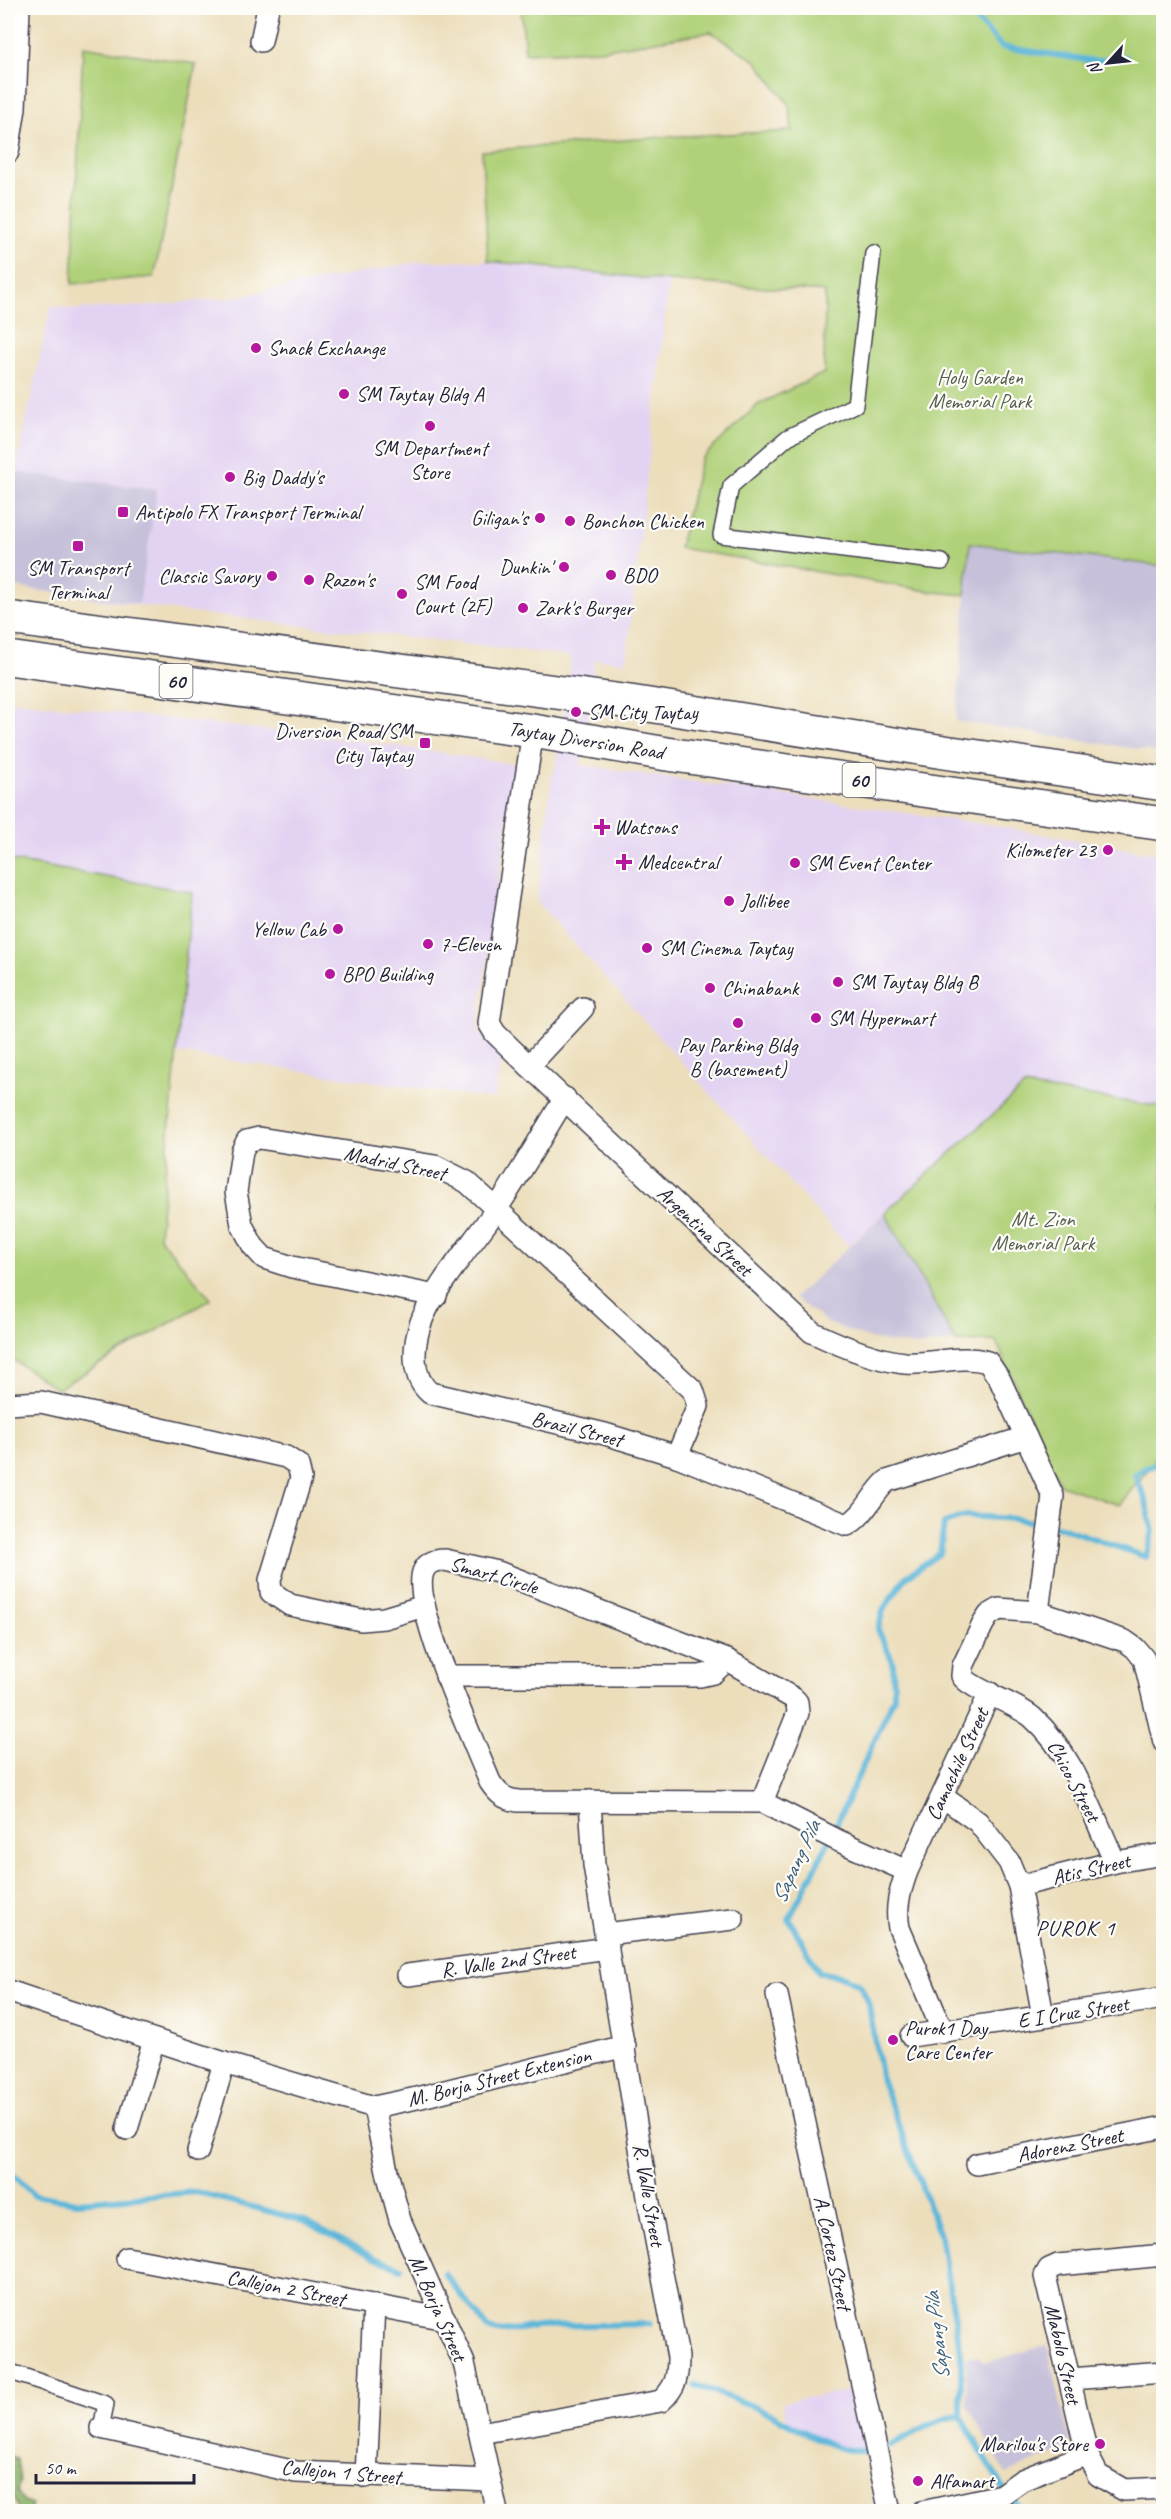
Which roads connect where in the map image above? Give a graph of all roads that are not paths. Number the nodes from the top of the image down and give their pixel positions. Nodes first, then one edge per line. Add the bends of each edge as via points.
1 (268, 8) edge
2 (15, 10) edge
3 (261, 41) dead end
4 (8, 152) edge
5 (873, 253) dead end
6 (942, 562) dead end
7 (8, 618) edge
8 (8, 658) edge
9 (533, 731) junction
10 (1164, 784) edge
11 (1164, 825) edge
12 (583, 1008) dead end
13 (529, 1066) junction
14 (565, 1098) junction
15 (496, 1210) junction
16 (436, 1296) junction
17 (8, 1404) edge
18 (1026, 1437) junction
19 (677, 1456) junction
20 (424, 1606) junction
21 (1038, 1612) junction
22 (727, 1660) junction
23 (446, 1676) junction
24 (990, 1693) junction
25 (1164, 1742) edge
26 (943, 1797) junction
27 (590, 1801) junction
28 (762, 1802) junction
29 (1164, 1854) edge
30 (1114, 1862) junction
31 (907, 1871) junction
32 (1019, 1886) junction
33 (733, 1918) dead end
34 (606, 1941) junction
35 (408, 1975) dead end
36 (8, 1991) edge
37 (777, 1995) dead end
38 (1164, 1998) edge
39 (1043, 2016) junction
40 (943, 2032) junction
41 (911, 2036) dead end
42 (154, 2040) junction
43 (624, 2046) junction
44 (224, 2062) junction
45 (374, 2107) junction
46 (1164, 2127) edge
47 (127, 2128) dead end
48 (198, 2151) dead end
49 (977, 2164) dead end
50 (1164, 2255) edge
51 (127, 2258) dead end
52 (374, 2305) junction
53 (445, 2319) junction
54 (8, 2371) edge
55 (1164, 2372) edge
56 (1070, 2379) junction
57 (101, 2428) joint
58 (480, 2433) junction
59 (1087, 2454) junction
60 (366, 2477) junction
61 (489, 2480) junction
62 (1164, 2488) edge
63 (1003, 2500) edge
64 (497, 2511) edge
65 (890, 2511) edge
66 (922, 2511) edge

1 - 3 street
2 - 4 street via 15,108
5 - 6 street via 855,405 788,437 731,486 721,535
7 - 10 main road, Taytay Diversion Road / 60 via 630,702
8 - 9 main road, Taytay Diversion Road / 60
9 - 11 main road, Taytay Diversion Road / 60
9 - 13 street, Argentina Street via 489,1023
12 - 13 street
13 - 14 street, Argentina Street
14 - 15 street, Brazil Street
14 - 18 street, Argentina Street via 812,1332 848,1349 905,1363 973,1358 988,1362
15 - 16 street, Brazil Street
15 - 16 street, Madrid Street via 467,1182 435,1166 259,1138 247,1142 236,1192 242,1225 252,1246 264,1258
15 - 19 street, Madrid Street via 693,1390 698,1406
16 - 19 street, Brazil Street via 420,1325 415,1359 421,1385 430,1393 604,1434
17 - 20 street via 41,1402 286,1457 298,1465 301,1478 270,1580 271,1593 290,1605 361,1620 384,1618
18 - 19 street, Brazil Street via 887,1481 857,1520 847,1525
18 - 21 street, Argentina Street via 1053,1496
20 - 22 street, Smart Circle via 424,1570 437,1560 453,1561 498,1572
20 - 23 street, Smart Circle
21 - 24 street, Camachile Street via 999,1609 982,1624 962,1672 969,1684
21 - 25 street, Camachile Street via 1136,1648 1148,1670
22 - 23 street via 713,1673 700,1676
22 - 28 street, Smart Circle via 794,1698 799,1708
23 - 27 street, Smart Circle via 497,1793 518,1801
24 - 26 street, Camachile Street
24 - 30 street, Chico Street via 1031,1716 1054,1739 1072,1769
26 - 31 street, Camachile Street
26 - 32 street via 978,1822 1009,1862
27 - 28 street, Smart Circle
27 - 34 street, R. Valle Street via 594,1865
28 - 31 street
29 - 30 street, Atis Street
30 - 32 street, Atis Street
31 - 40 street, Camachile Street via 896,1912 899,1928
32 - 39 street
33 - 34 street, R. Valle 2nd Street
34 - 35 street, R. Valle 2nd Street
34 - 43 street, R. Valle Street
36 - 42 street
37 - 65 street, A. Cortez Street
38 - 39 street, E I Cruz Street
39 - 40 street, E I Cruz Street
40 - 41 street, E I Cruz Street
42 - 44 street
42 - 47 street
43 - 45 street, M. Borja Street Extension
43 - 58 street, R. Valle Street via 678,2357 675,2386 661,2400
44 - 45 street
44 - 48 street
45 - 53 street, M. Borja Street via 400,2220
46 - 49 street, Adorenz Street
50 - 56 street, Mabolo Street via 1049,2269 1045,2276
51 - 52 street, Callejon 2 Street
52 - 53 street, Callejon 2 Street
52 - 60 street
53 - 58 street, M. Borja Street via 464,2364
54 - 57 street, Callejon 1 Street via 106,2404
55 - 56 street
56 - 59 street, Mabolo Street
57 - 60 street, Callejon 1 Street via 296,2472
58 - 61 street, M. Borja Street
59 - 62 street, Mabolo Street via 1098,2475 1124,2490
59 - 63 street via 1022,2480
60 - 61 street, Callejon 1 Street
61 - 64 street, M. Borja Street
63 - 66 street

